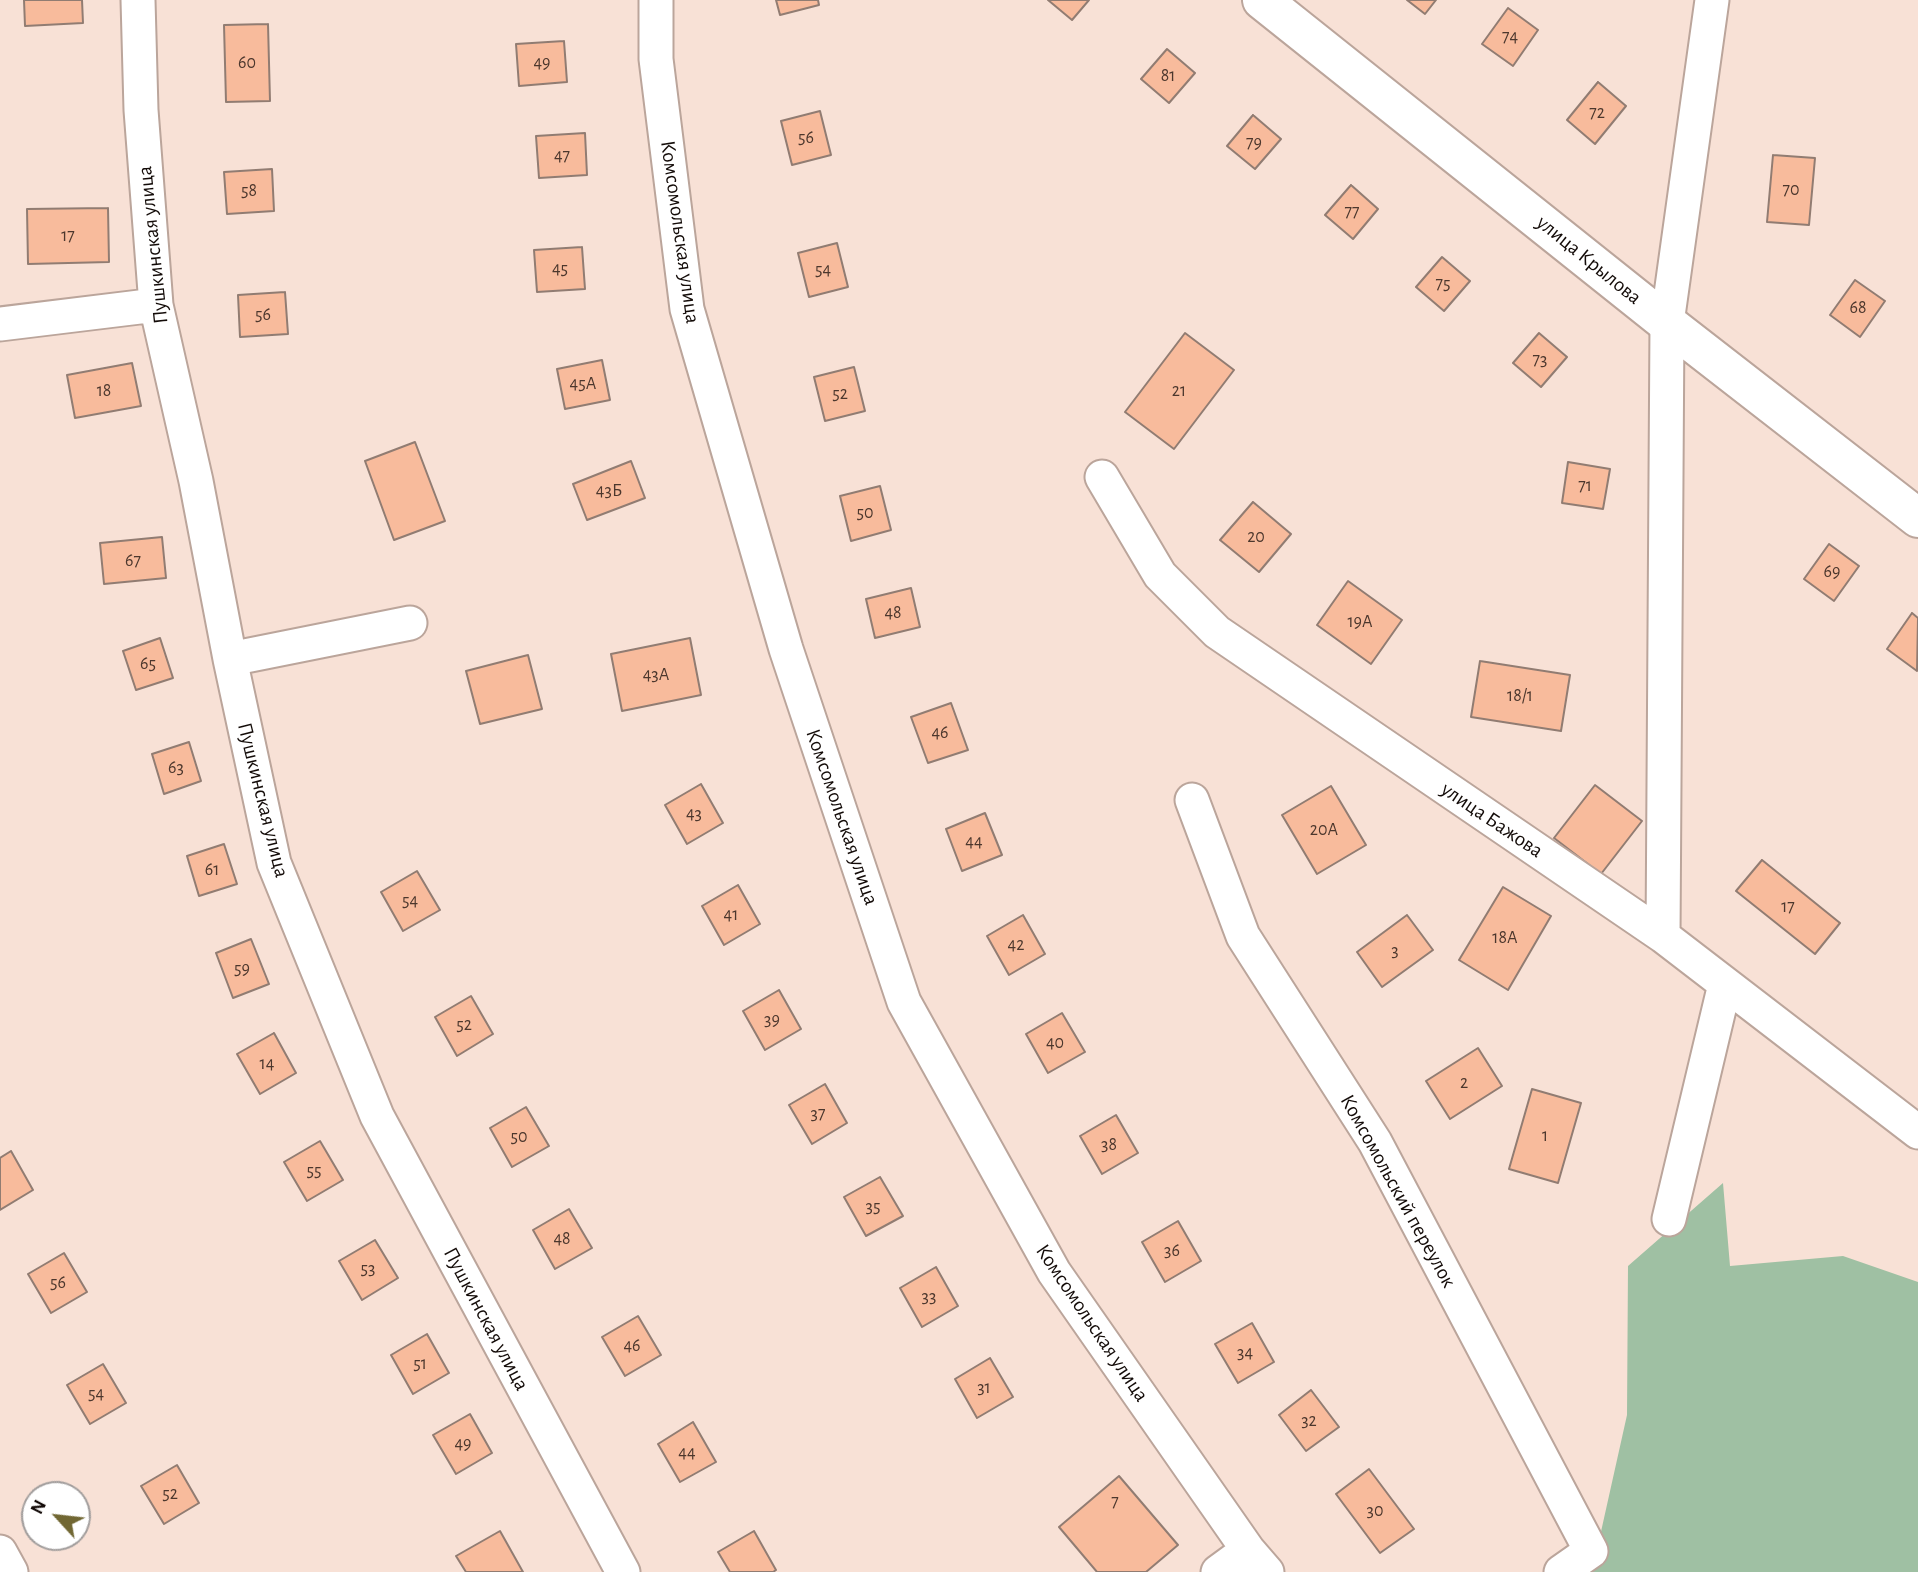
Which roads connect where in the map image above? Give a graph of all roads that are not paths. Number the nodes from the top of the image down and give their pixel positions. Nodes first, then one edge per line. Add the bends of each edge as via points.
1 (138, 0) edge
2 (656, 0) edge
3 (1262, 0) edge
4 (1712, 0) edge
5 (156, 305) junction
6 (1667, 323) junction
7 (0, 324) edge
8 (1102, 477) dead end
9 (1918, 518) edge
10 (410, 623) dead end
11 (230, 659) junction
12 (1192, 800) dead end
13 (1663, 936) junction
14 (1725, 984) junction
15 (1918, 1132) edge
16 (1669, 1219) dead end
17 (0, 1552) edge
18 (1258, 1561) edge
19 (10, 1572) edge
20 (623, 1572) edge
21 (1218, 1572) edge
22 (1561, 1572) edge

1 - 5 street, Пушкинская улица
2 - 18 street, Комсомольская улица via 656,59 687,309 786,649 904,1002 1055,1272
3 - 6 main road, улица Крылова
4 - 6 street
5 - 7 street
5 - 11 street, Пушкинская улица
6 - 9 main road, улица Крылова
6 - 13 street
8 - 13 street, улица Бажова via 1160,575 1217,632
10 - 11 street
11 - 20 street, Пушкинская улица via 274,863 377,1116
12 - 22 street, Комсомольский переулок via 1243,936 1375,1142 1591,1550
13 - 14 street, улица Бажова
14 - 15 street, улица Бажова
14 - 16 street
17 - 19 street
18 - 21 street

